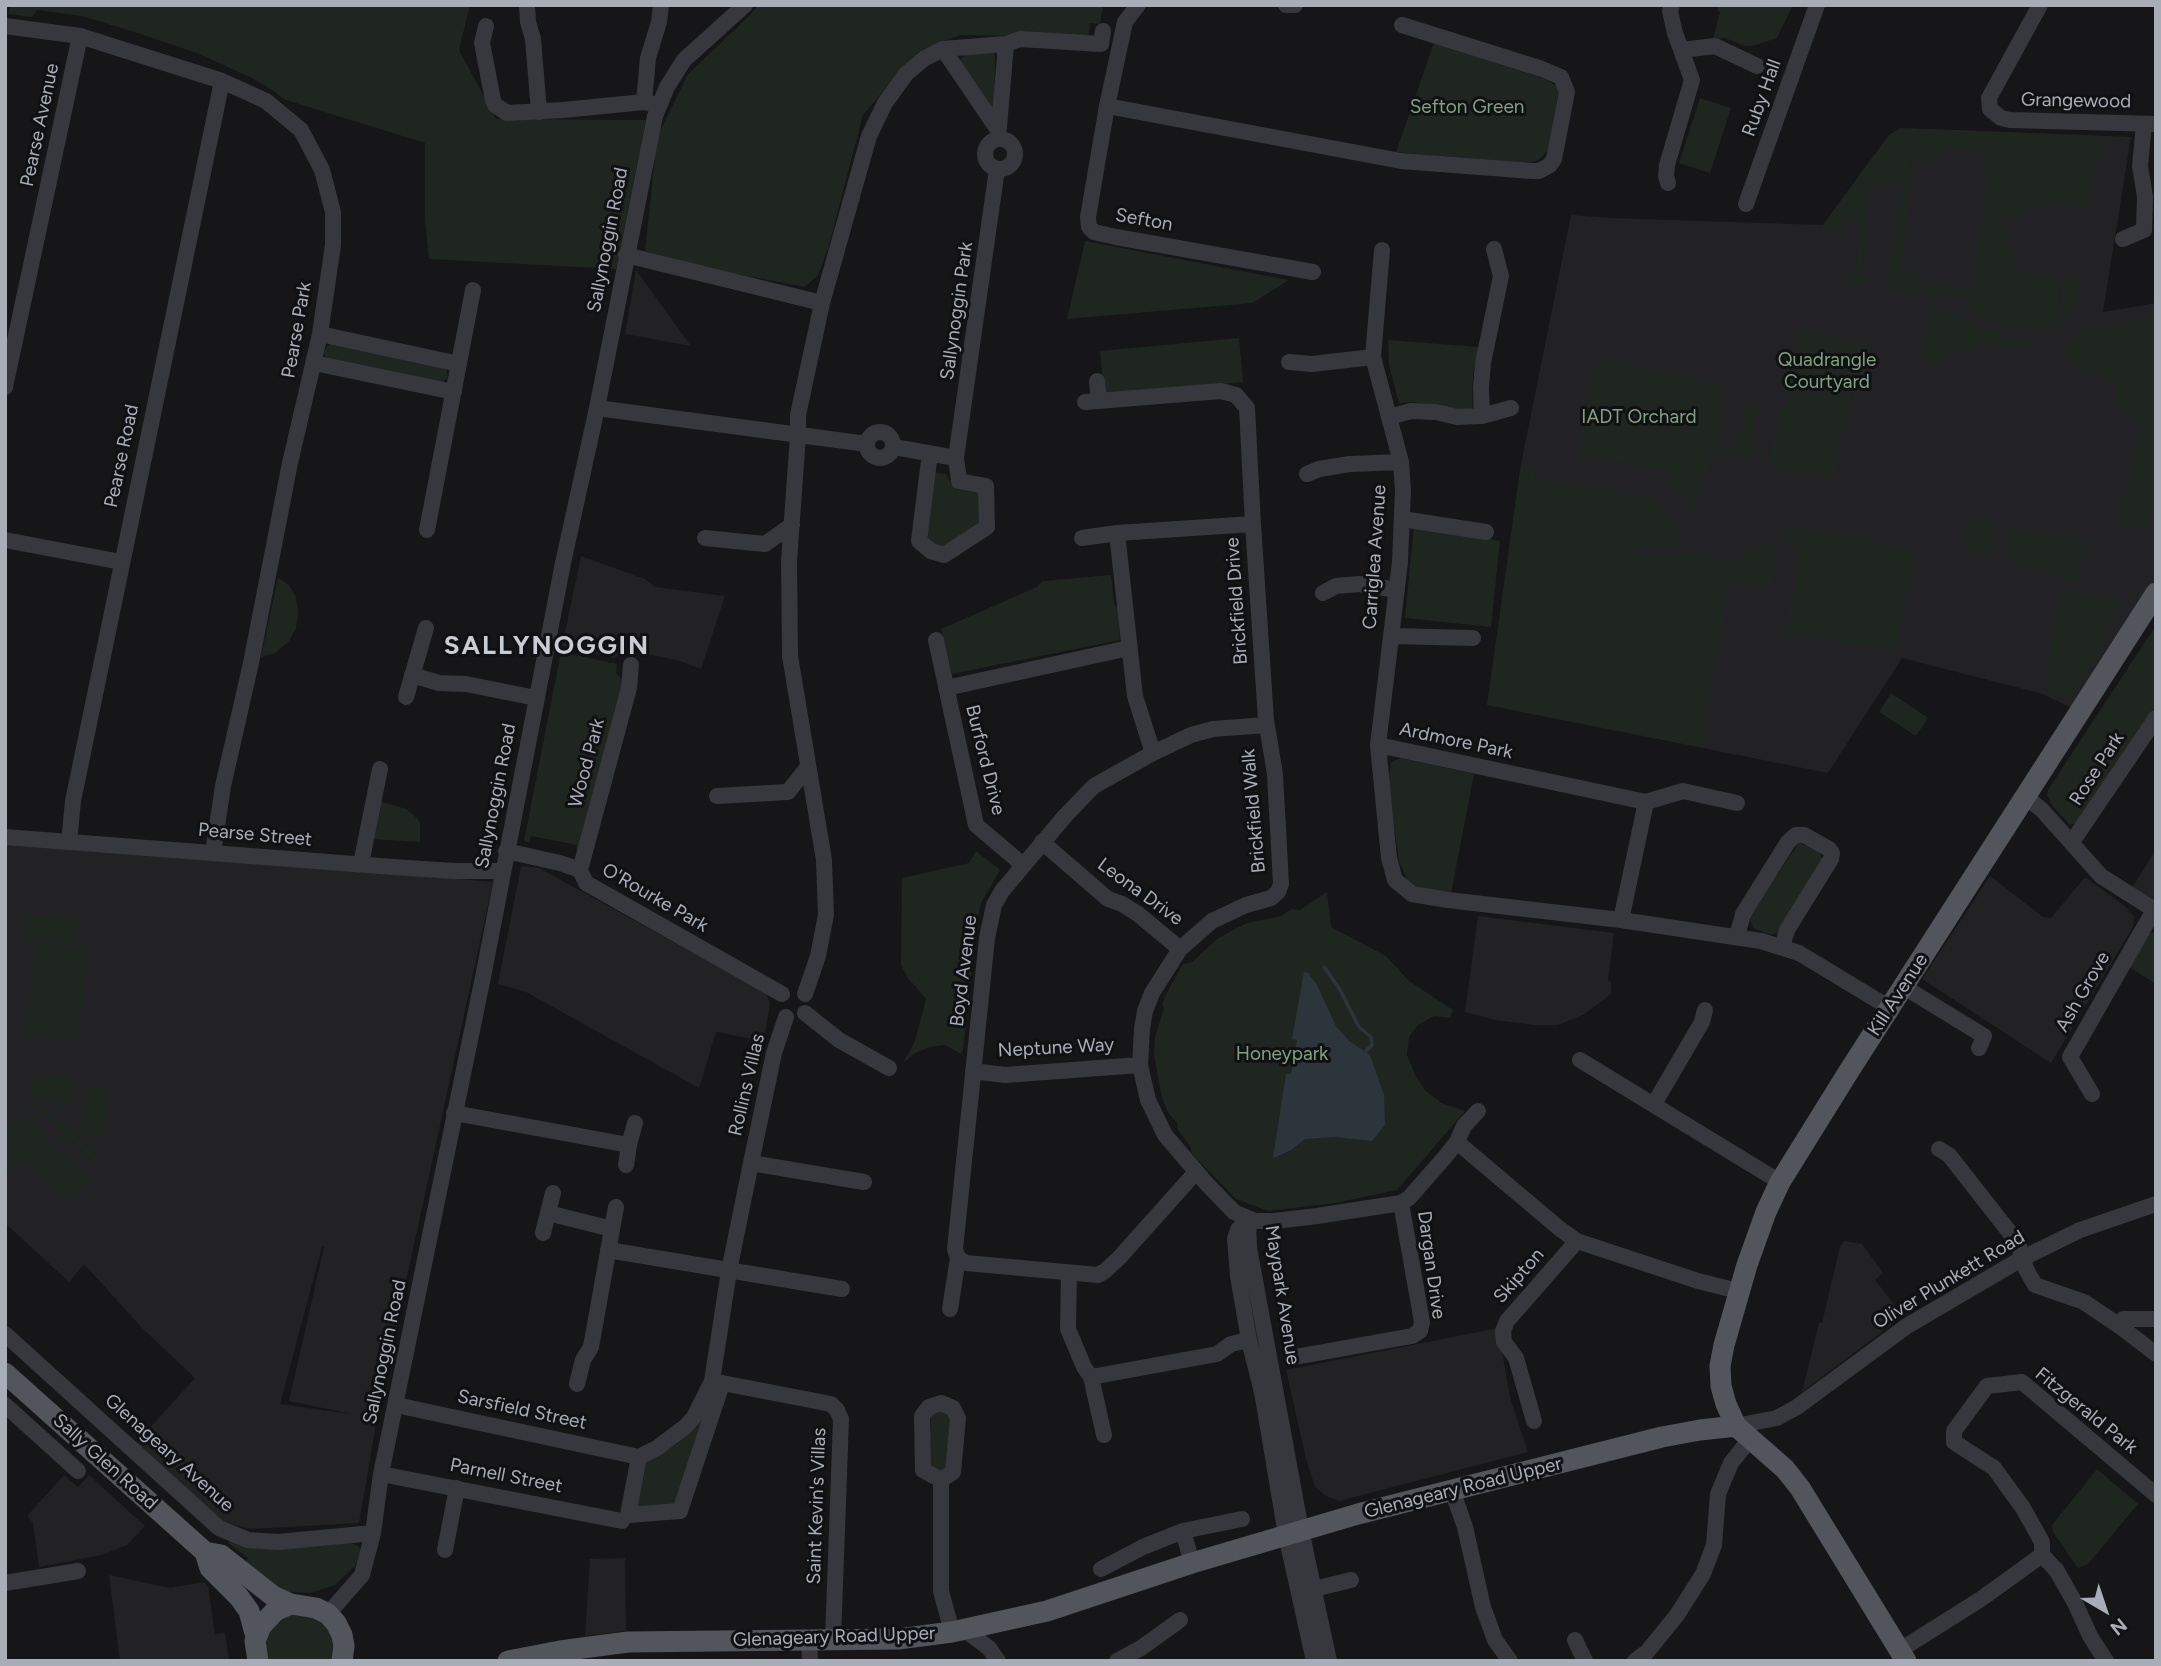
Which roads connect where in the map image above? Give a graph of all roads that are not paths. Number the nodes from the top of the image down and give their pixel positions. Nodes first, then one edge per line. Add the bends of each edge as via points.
1 (527, 5) edge
2 (660, 5) edge
3 (745, 5) edge
4 (1138, 5) edge
5 (1286, 5) edge
6 (1296, 5) edge
7 (1672, 5) edge
8 (1817, 5) edge
9 (2040, 5) edge
10 (1402, 25) dead end
11 (5, 26) edge
12 (486, 26) dead end
13 (1102, 32) dead end
14 (80, 36) junction
15 (1006, 44) junction
16 (943, 49) junction
17 (1682, 50) junction
18 (1757, 66) dead end
19 (222, 81) junction
20 (652, 104) junction
21 (1107, 106) junction
22 (539, 112) junction
23 (2150, 124) edge
24 (998, 134) junction
25 (1668, 183) dead end
26 (1746, 204) dead end
27 (2123, 239) dead end
28 (1494, 249) dead end
29 (1382, 250) dead end
30 (626, 255) junction
31 (1313, 272) dead end
32 (473, 290) dead end
33 (822, 303) junction
34 (320, 334) junction
35 (1373, 356) junction
36 (1289, 362) dead end
37 (314, 363) junction
38 (459, 364) junction
39 (1097, 381) dead end
40 (5, 387) edge
41 (454, 392) junction
42 (597, 408) junction
43 (1511, 408) dead end
44 (1482, 416) junction
45 (1389, 417) junction
46 (798, 436) junction
47 (930, 453) junction
48 (956, 458) junction
49 (1401, 462) junction
50 (1307, 474) dead end
51 (1402, 519) junction
52 (1252, 524) junction
53 (792, 525) junction
54 (427, 530) dead end
55 (1486, 532) dead end
56 (1117, 533) junction
57 (705, 538) dead end
58 (1082, 538) dead end
59 (5, 540) edge
60 (765, 544) junction
61 (789, 561) junction
62 (121, 562) junction
63 (1397, 590) junction
64 (1323, 593) dead end
65 (2156, 593) edge
66 (426, 628) dead end
67 (1391, 636) junction
68 (1473, 638) dead end
69 (936, 640) dead end
70 (1129, 648) junction
71 (631, 666) dead end
72 (412, 675) junction
73 (946, 688) junction
74 (405, 697) dead end
75 (536, 698) junction
76 (2156, 718) edge
77 (1267, 726) junction
78 (1378, 745) junction
79 (1153, 753) junction
80 (807, 768) junction
81 (380, 769) dead end
82 (788, 792) junction
83 (717, 796) dead end
84 (2026, 797) junction
85 (1646, 802) junction
86 (1737, 803) dead end
87 (815, 807) junction
88 (5, 837) edge
89 (69, 842) junction
90 (1042, 842) junction
91 (2072, 842) junction
92 (506, 851) junction
93 (213, 853) junction
94 (361, 864) junction
95 (1023, 865) junction
96 (580, 870) junction
97 (502, 871) junction
98 (2155, 911) edge
99 (1621, 920) junction
100 (1737, 936) junction
101 (1782, 947) junction
102 (1180, 949) junction
103 (1904, 986) junction
104 (782, 994) junction
105 (805, 994) junction
106 (1890, 1009) junction
107 (1705, 1010) dead end
108 (805, 1013) junction
109 (786, 1017) junction
110 (1979, 1048) dead end
111 (1580, 1060) dead end
112 (1140, 1065) junction
113 (889, 1068) dead end
114 (973, 1071) junction
115 (2092, 1094) dead end
116 (1654, 1104) junction
117 (1478, 1111) dead end
118 (454, 1113) junction
119 (635, 1122) dead end
120 (1457, 1142) junction
121 (629, 1145) junction
122 (1939, 1149) dead end
123 (751, 1163) junction
124 (626, 1166) dead end
125 (1196, 1172) junction
126 (864, 1182) dead end
127 (1780, 1182) junction
128 (553, 1192) dead end
129 (1401, 1203) junction
130 (2156, 1204) edge
131 (616, 1207) dead end
132 (548, 1213) junction
133 (1248, 1219) junction
134 (612, 1229) junction
135 (543, 1233) dead end
136 (1577, 1241) junction
137 (608, 1250) junction
138 (958, 1258) junction
139 (2023, 1258) junction
140 (729, 1271) junction
141 (1069, 1274) junction
142 (842, 1289) dead end
143 (1738, 1291) junction
144 (950, 1309) dead end
145 (2155, 1319) edge
146 (2118, 1325) junction
147 (5, 1334) edge
148 (1249, 1340) junction
149 (2152, 1351) edge
150 (1296, 1357) dead end
151 (5, 1373) edge
152 (1091, 1377) junction
153 (717, 1383) junction
154 (577, 1384) dead end
155 (1269, 1391) junction
156 (5, 1405) edge
157 (396, 1405) junction
158 (1534, 1421) dead end
159 (1743, 1432) junction
160 (1104, 1435) dead end
161 (639, 1457) junction
162 (78, 1471) dead end
163 (381, 1474) junction
164 (941, 1480) dead end
165 (457, 1488) junction
166 (1452, 1490) junction
167 (2156, 1496) edge
168 (625, 1518) junction
169 (1242, 1519) dead end
170 (1183, 1531) junction
171 (1294, 1532) junction
172 (373, 1533) junction
173 (445, 1550) dead end
174 (205, 1552) junction
175 (2042, 1555) junction
176 (1192, 1563) junction
177 (1101, 1569) dead end
178 (78, 1571) dead end
179 (1351, 1580) dead end
180 (5, 1583) edge
181 (1314, 1589) junction
182 (291, 1604) junction
183 (328, 1615) junction
184 (1180, 1620) dead end
185 (958, 1631) junction
186 (256, 1636) junction
187 (832, 1640) junction
188 (1575, 1640) dead end
189 (810, 1651) edge
190 (613, 1652) edge
191 (1146, 1654) edge
192 (1903, 1655) edge
193 (1643, 1658) edge
194 (345, 1659) edge
195 (532, 1659) edge
196 (258, 1661) edge
197 (508, 1661) edge
198 (998, 1661) edge
199 (1117, 1661) edge
200 (1314, 1661) edge
201 (1329, 1661) edge
202 (1510, 1661) edge
203 (1586, 1661) edge
204 (2106, 1661) edge

1 - 22 street
2 - 20 street via 648,58
3 - 20 street, Sallynoggin Road via 684,60
4 - 21 street, Sefton via 1125,22
5 - 6 street
7 - 17 street
8 - 26 street, Ruby Hall
9 - 23 street, Grangewood via 1989,97 1990,109 2010,120
10 - 21 street via 1561,76 1567,92 1554,159 1547,169 1401,161
11 - 14 street, Pearse Park
12 - 22 street via 482,43 495,105 507,113
13 - 15 street via 1101,44 1020,39
14 - 19 street, Pearse Park
14 - 40 street, Pearse Avenue
15 - 16 street
15 - 24 street, Sallynoggin Park
16 - 24 street
16 - 33 street via 906,74 874,125
17 - 18 street via 1715,46
17 - 25 street via 1692,80 1667,165
19 - 34 street, Pearse Park via 266,101 301,130 322,170 333,212 333,245
19 - 62 street, Pearse Road
20 - 22 street
20 - 30 street, Sallynoggin Road
21 - 31 street, Sefton via 1088,217 1094,232
23 - 27 street via 2140,166 2144,230
24 - 48 street, Sallynoggin Park via 985,153 998,169
28 - 44 street via 1502,276 1483,362
29 - 35 street, Carriglea Avenue
30 - 33 street
30 - 42 street, Sallynoggin Road
32 - 38 street
33 - 46 street via 798,415
34 - 37 street, Pearse Park
34 - 38 street
35 - 36 street via 1312,364
35 - 45 street, Carriglea Avenue
37 - 41 street
37 - 93 street, Pearse Park via 223,786
38 - 41 street
39 - 52 street via 1092,401 1221,391 1236,395 1247,408
41 - 54 street
42 - 46 street
42 - 75 street, Sallynoggin Road
43 - 44 street
44 - 45 street via 1411,411
45 - 49 street, Carriglea Avenue
46 - 47 street via 867,444 873,434 883,432 894,447
46 - 53 street
47 - 48 street
47 - 48 street via 919,541 944,555 987,527 986,486 959,481
49 - 50 street via 1350,464
49 - 51 street, Carriglea Avenue
51 - 55 street
51 - 63 street, Carriglea Avenue
52 - 56 street, Brickfield Drive
52 - 77 street, Brickfield Drive
53 - 60 street
53 - 61 street
56 - 58 street, Brickfield Drive
56 - 70 street
57 - 60 street
59 - 62 street
60 - 61 street
61 - 80 street via 790,656
62 - 89 street, Pearse Road via 73,801
63 - 64 street via 1360,584 1336,586
63 - 67 street, Carriglea Avenue
65 - 84 main road, Kill Avenue
66 - 72 street
67 - 68 street
67 - 78 street, Carriglea Avenue
69 - 73 street, Burford Drive
70 - 73 street, Burford Drive
70 - 79 street via 1135,696
71 - 96 street, Wood Park
72 - 74 street
72 - 75 street
73 - 95 street, Burford Drive via 976,825
75 - 92 street, Sallynoggin Road
76 - 91 street, Rose Park
77 - 79 street, Boyd Avenue via 1213,729
77 - 102 street, Brickfield Walk via 1275,774 1278,892 1213,921
78 - 85 street, Ardmore Park
78 - 99 street, Ardmore Park via 1389,858 1395,880 1412,894
79 - 90 street, Boyd Avenue via 1094,786
80 - 82 street
80 - 87 street
81 - 94 street
82 - 83 street
82 - 87 street
84 - 91 street, Ash Grove
84 - 103 main road, Kill Avenue
85 - 86 street via 1683,790
85 - 99 street
87 - 105 street via 824,860 826,915
88 - 89 street, Pearse Street
89 - 93 street, Pearse Street
90 - 95 street, Boyd Avenue
90 - 102 street, Leona Drive via 1108,899 1138,914
91 - 98 street, Ash Grove via 2101,876
92 - 96 street, O'Rourke Park
92 - 97 street, Sallynoggin Road
93 - 94 street, Pearse Street
94 - 97 street, Pearse Street
95 - 114 street, Boyd Avenue via 994,905
96 - 104 street, O'Rourke Park via 586,883
97 - 118 street, Sallynoggin Road
98 - 115 street, Ash Grove via 2070,1057
99 - 100 street, Ardmore Park
100 - 101 street, Ardmore Park
100 - 101 street via 1743,914 1788,842 1804,835 1829,849 1831,859 1787,930
101 - 106 street, Ardmore Park
102 - 112 street via 1161,975 1145,1011
103 - 106 main road, Kill Avenue
103 - 110 street via 1984,1035
104 - 105 street via 790,989
104 - 109 street via 778,1004
105 - 108 street
106 - 127 main road, Kill Avenue
107 - 116 street
108 - 109 street
108 - 113 street via 839,1040
109 - 123 street, Rollins Villas
111 - 116 street
112 - 114 street, Neptune Way via 1005,1075
112 - 125 street via 1157,1121
114 - 138 street, Boyd Avenue via 955,1249
116 - 127 street
117 - 120 street
118 - 121 street
118 - 157 street, Sallynoggin Road
119 - 121 street
120 - 129 street
120 - 136 street
121 - 124 street
122 - 139 street via 2018,1243
123 - 126 street, Rollins Villas
123 - 140 street, Rollins Villas
125 - 133 street via 1229,1208
125 - 141 street via 1105,1271
127 - 143 main road, Kill Avenue
128 - 132 street
129 - 133 street via 1275,1221
129 - 150 street, Dargan Drive via 1420,1331
130 - 139 street, Oliver Plunkett Road via 2080,1230
131 - 134 street
132 - 134 street
132 - 135 street
133 - 148 street, Maypark Avenue via 1235,1239
133 - 155 street, Maypark Avenue
134 - 137 street
136 - 143 street
136 - 158 street, Skipton via 1503,1331
137 - 140 street
137 - 154 street via 591,1347
138 - 141 street via 966,1263
138 - 144 street, Boyd Avenue
139 - 146 street via 2035,1284 2084,1303
139 - 159 street, Oliver Plunkett Road via 1907,1325 1797,1407
140 - 142 street
140 - 153 street, Rollins Villas
141 - 152 street via 1068,1329
143 - 159 main road, Kill Avenue via 1720,1366 1723,1392
145 - 146 street via 2123,1319
145 - 149 street via 2150,1332
146 - 149 street
147 - 172 street, Glenageary Avenue via 219,1528 248,1540 278,1542
148 - 152 street via 1217,1354
148 - 155 street, Maypark Avenue
151 - 174 main road, Sally Glen Road
152 - 160 street
153 - 161 street, Rollins Villas via 685,1427
153 - 168 street via 680,1511
153 - 187 street, Saint Kevin's Villas via 831,1404 837,1410 841,1419
155 - 171 street, Maypark Avenue
156 - 162 street
157 - 161 street, Sarsfield Street
157 - 163 street, Sallynoggin Road
159 - 166 main road, Glenageary Road Upper via 1700,1430 1662,1437
159 - 192 main road via 1800,1488
159 - 193 street via 1718,1494 1714,1545 1703,1574
161 - 168 street
163 - 165 street, Parnell Street
163 - 172 street, Sallynoggin Road
164 - 185 street via 941,1591
165 - 168 street, Parnell Street
165 - 173 street
166 - 171 main road, Glenageary Road Upper
166 - 202 street via 1483,1607 1495,1640
167 - 175 street, Fitzgerald Park via 2022,1382 1987,1386 1954,1430 1954,1442 1994,1468 2042,1542
169 - 170 street
170 - 176 street
170 - 177 street
171 - 176 main road, Glenageary Road Upper
171 - 181 street
171 - 200 street
172 - 183 street, Sallynoggin Road via 362,1574
174 - 182 main road, Sally Glen Road via 221,1555 273,1596
174 - 186 main road, Sally Glen Road via 210,1568 249,1611
175 - 192 street
175 - 204 street, Fitzgerald Park via 2057,1570
176 - 185 main road, Glenageary Road Upper via 1048,1611
178 - 180 street
179 - 181 street
181 - 201 street
182 - 183 main road, Sally Glen Road via 307,1605
182 - 186 main road via 270,1615
183 - 194 main road via 342,1634
184 - 191 street
185 - 187 main road, Glenageary Road Upper via 898,1639
185 - 198 street via 989,1648
186 - 196 main road, Sally Glen Road
187 - 189 main road, Glenageary Road Upper
188 - 203 street
189 - 190 main road, Glenageary Road Upper
190 - 195 main road, Glenageary Road Upper
191 - 199 street
195 - 197 main road, Glenageary Road Upper

